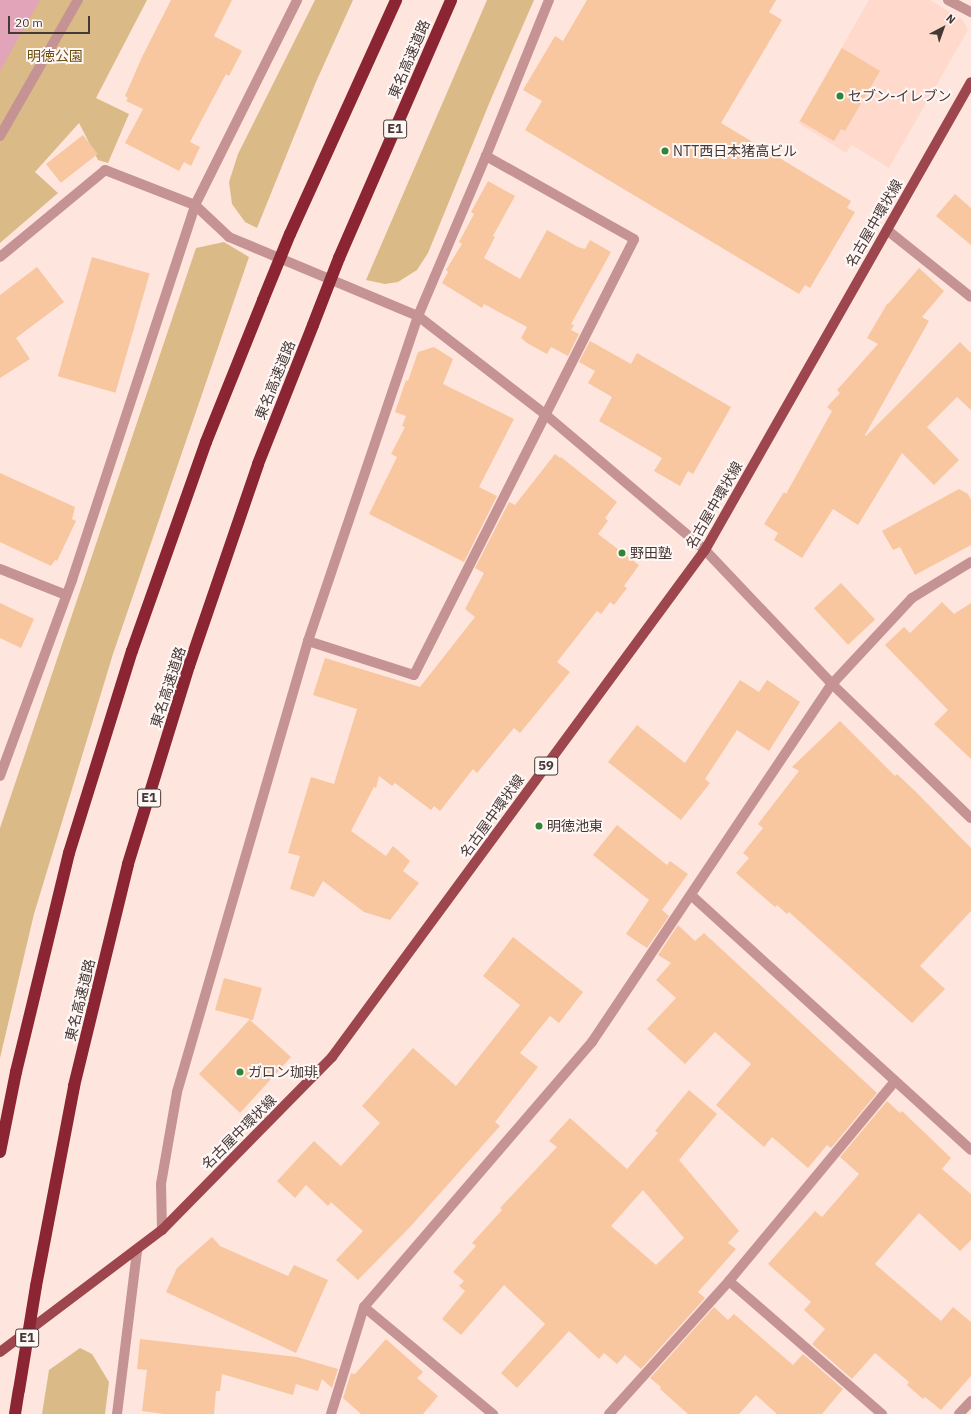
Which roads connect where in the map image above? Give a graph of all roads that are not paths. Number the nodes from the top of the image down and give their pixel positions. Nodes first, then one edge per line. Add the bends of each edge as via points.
1 (78, 0) edge
2 (297, 0) edge
3 (396, 0) edge
4 (451, 0) edge
5 (549, 0) edge
6 (948, 0) edge
7 (971, 12) edge
8 (971, 82) edge
9 (0, 136) edge
10 (486, 156) junction
11 (195, 205) junction
12 (886, 230) junction
13 (0, 257) edge
14 (971, 297) edge
15 (418, 316) junction
16 (546, 415) junction
17 (705, 550) junction
18 (971, 562) edge
19 (0, 569) edge
20 (66, 595) junction
21 (308, 641) junction
22 (832, 684) junction
23 (0, 776) edge
24 (971, 818) edge
25 (692, 896) junction
26 (895, 1081) junction
27 (971, 1150) edge
28 (0, 1152) edge
29 (162, 1230) junction
30 (137, 1250) junction
31 (729, 1281) junction
32 (364, 1307) junction
33 (0, 1352) edge
34 (971, 1401) edge
35 (15, 1414) edge
36 (117, 1414) edge
37 (331, 1414) edge
38 (493, 1414) edge
39 (609, 1414) edge
40 (882, 1414) edge
41 (959, 1414) edge

1 - 9 street
2 - 11 street
3 - 28 highway, bridge via 290,234 263,300 206,442 145,614 69,853 16,1072
4 - 35 highway, 東名高速道路 / E1, bridge via 339,258 255,472 189,666 128,864 74,1086
5 - 10 street
6 - 7 street
8 - 12 main road, 名古屋中環状線 / 59
10 - 15 street
10 - 16 street via 634,239
11 - 13 street via 105,170
11 - 15 street via 229,237
11 - 20 street
12 - 14 street
12 - 17 main road, 名古屋中環状線 / 59
15 - 16 street
15 - 21 street
16 - 17 street
16 - 21 street via 414,675
17 - 22 street
17 - 29 main road, 名古屋中環状線 / 59 via 332,1057
18 - 22 street via 912,598
19 - 20 street
20 - 23 street
21 - 29 street via 177,1092 161,1184
22 - 24 street
22 - 25 street
25 - 26 street
25 - 32 street via 592,1042
26 - 27 street
26 - 31 street
29 - 30 main road, 名古屋中環状線 / 59
30 - 33 main road, 名古屋中環状線 / 59
30 - 36 street
31 - 39 street
31 - 40 street
32 - 37 street
32 - 38 street
34 - 41 street

